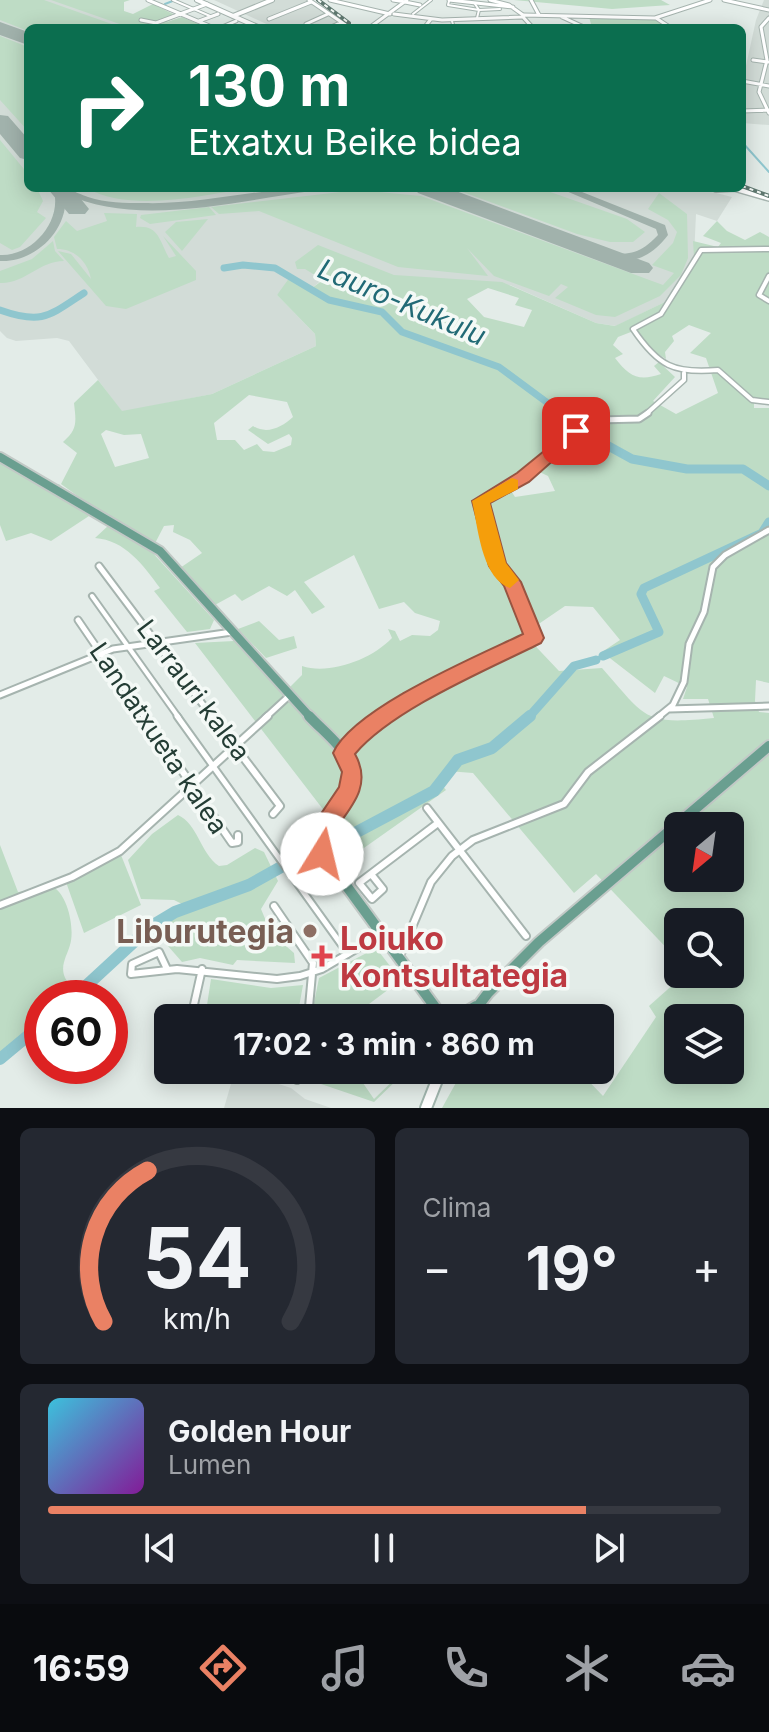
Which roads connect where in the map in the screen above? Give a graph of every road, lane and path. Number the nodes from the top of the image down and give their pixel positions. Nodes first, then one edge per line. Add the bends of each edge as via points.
1 (148, 0) edge
2 (174, 0) edge
3 (197, 0) edge
4 (272, 0) edge
5 (330, 0) edge
6 (368, 0) edge
7 (393, 0) edge
8 (431, 0) edge
9 (490, 0) edge
10 (531, 0) edge
11 (710, 0) edge
12 (724, 0) edge
13 (310, 1) edge
14 (406, 1) edge
15 (449, 1) edge
16 (467, 3) dead end
17 (207, 4) junction
18 (475, 4) dead end
19 (420, 5) dead end
20 (359, 7) junction
21 (459, 7) junction
22 (513, 7) junction
23 (194, 9) junction
24 (479, 10) junction
25 (769, 10) edge
26 (181, 14) junction
27 (218, 14) dead end
28 (328, 14) junction
29 (392, 14) junction
30 (413, 14) dead end
31 (539, 15) junction
32 (559, 15) junction
33 (210, 16) junction
34 (522, 16) junction
35 (503, 17) dead end
36 (477, 18) dead end
37 (510, 18) junction
38 (655, 18) junction
39 (769, 18) edge
40 (234, 19) junction
41 (269, 19) dead end
42 (431, 19) junction
43 (442, 19) junction
44 (141, 20) dead end
45 (198, 21) junction
46 (452, 21) dead end
47 (341, 23) edge
48 (205, 24) edge
49 (226, 24) edge
50 (248, 24) edge
51 (306, 24) edge
52 (376, 24) edge
53 (427, 24) edge
54 (443, 24) edge
55 (453, 24) edge
56 (512, 24) edge
57 (529, 24) edge
58 (578, 24) edge
59 (665, 24) edge
60 (763, 38) junction
61 (769, 38) edge
62 (753, 60) dead end
63 (768, 62) edge
64 (746, 82) edge
65 (761, 85) junction
66 (769, 86) edge
67 (746, 111) edge
68 (768, 111) edge
69 (746, 191) edge
70 (769, 198) edge
71 (769, 249) edge
72 (769, 276) edge
73 (769, 301) edge
74 (684, 373) junction
75 (769, 402) edge
76 (0, 457) edge
77 (769, 530) edge
78 (99, 566) dead end
79 (92, 596) dead end
80 (78, 620) dead end
81 (232, 632) junction
82 (159, 643) junction
83 (128, 647) junction
84 (100, 653) junction
85 (290, 694) junction
86 (0, 695) edge
87 (769, 706) edge
88 (668, 709) junction
89 (236, 745) junction
90 (769, 746) edge
91 (343, 753) junction
92 (214, 765) junction
93 (192, 786) junction
94 (427, 808) dead end
95 (273, 814) dead end
96 (438, 823) junction
97 (238, 835) dead end
98 (459, 850) junction
99 (371, 874) dead end
100 (0, 905) edge
101 (274, 906) dead end
102 (380, 935) junction
103 (526, 936) dead end
104 (348, 954) junction
105 (398, 959) junction
106 (167, 969) junction
107 (202, 969) junction
108 (315, 972) junction
109 (194, 1004) edge
110 (310, 1004) edge
111 (432, 1004) edge
112 (480, 1004) edge
113 (435, 1084) edge
114 (426, 1108) edge

1 - 26 street
2 - 23 street
3 - 17 street
4 - 40 street
5 - 20 street
6 - 20 street
7 - 14 street
8 - 30 street
9 - 22 street
10 - 31 street
11 - 38 street
12 - 25 street
13 - 28 street
13 - 41 street
14 - 19 street
14 - 29 street
15 - 21 street
15 - 22 street
16 - 21 street
17 - 23 street
17 - 40 street
18 - 24 street
20 - 29 street
21 - 24 street
22 - 34 street
23 - 26 street
23 - 33 street
24 - 35 street via 504,10
24 - 36 street
26 - 44 street via 156,23
26 - 45 street
27 - 33 street
28 - 47 street
28 - 51 street
29 - 42 street
29 - 52 street
31 - 32 street
31 - 34 street
32 - 38 street
32 - 58 street
33 - 45 street
34 - 37 street
34 - 57 street
37 - 43 street
37 - 56 street
38 - 59 street
39 - 60 street via 761,27
40 - 49 street
40 - 50 street
42 - 43 street
42 - 53 street
43 - 54 street
45 - 48 street
46 - 55 street
60 - 61 street
60 - 63 street
62 - 63 street
63 - 65 street
64 - 65 street
65 - 66 street
65 - 68 street via 759,95
67 - 68 street
69 - 70 street
71 - 74 street via 698,253 661,314 633,329 648,351
72 - 73 street via 759,295
74 - 75 street via 718,370 752,400
74 - 91 street via 678,387 639,419 598,420 579,429 523,478 481,501 498,566 511,582 532,640 374,722
76 - 81 main road via 160,551
77 - 88 street via 713,567 706,607 689,644 684,682
78 - 82 street, Larrauri kalea
79 - 83 street
80 - 84 street, Landatxueta kalea
81 - 82 street
81 - 85 main road
82 - 83 street
82 - 89 street, Larrauri kalea
83 - 84 street
83 - 92 street
84 - 86 street
84 - 93 street, Landatxueta kalea
85 - 89 street
85 - 91 main road
87 - 88 street
88 - 98 street via 588,772 564,804
89 - 92 street
89 - 95 street, Larrauri kalea via 280,806
90 - 112 main road via 511,969
91 - 102 main road via 353,771 351,785 317,836 318,847
92 - 93 street
92 - 104 street
93 - 97 street, Landatxueta kalea via 232,843 238,842
93 - 100 street via 120,851 72,877
94 - 96 street
96 - 98 street
96 - 99 street
98 - 103 street
98 - 105 street via 431,882
101 - 108 street
102 - 104 street
102 - 105 main road
104 - 108 street
105 - 111 main road
106 - 106 street via 159,952 132,964 130,970 136,975
106 - 107 street
107 - 108 street via 277,979
107 - 109 street
108 - 110 street
113 - 114 main road

